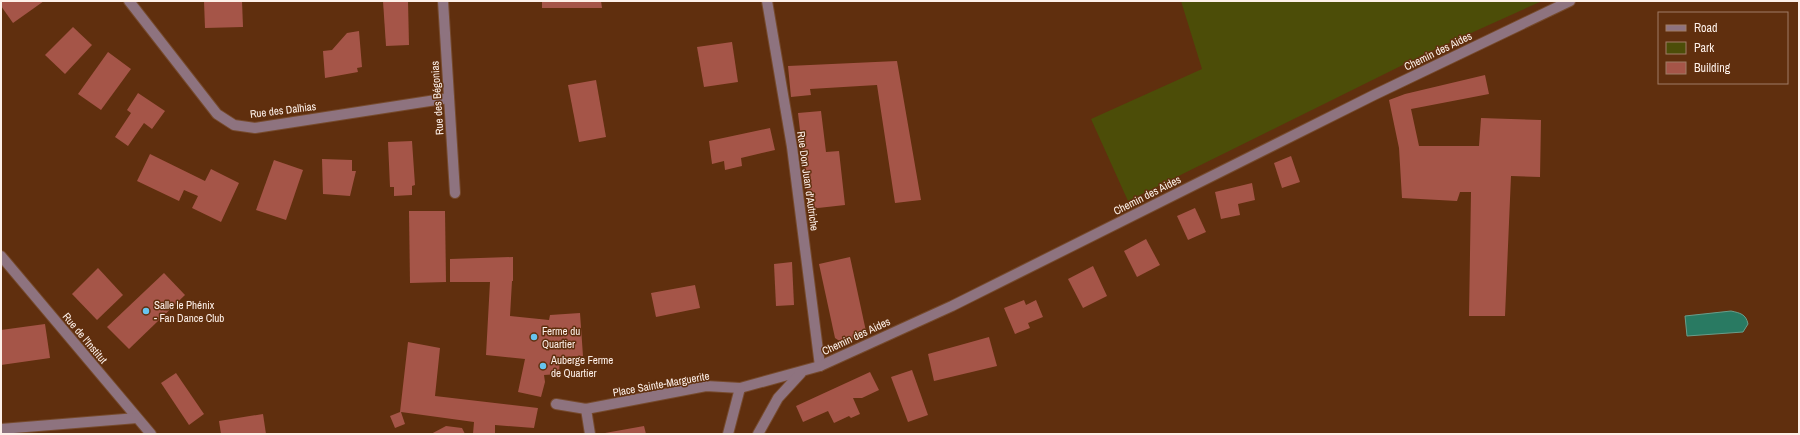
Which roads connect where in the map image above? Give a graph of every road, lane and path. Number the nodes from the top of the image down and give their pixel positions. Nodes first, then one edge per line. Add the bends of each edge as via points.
1 (129, 1) edge
2 (443, 1) edge
3 (767, 1) edge
4 (1570, 1) edge
5 (449, 98) junction
6 (455, 193) dead end
7 (1, 256) edge
8 (820, 366) junction
9 (801, 372) junction
10 (740, 388) junction
11 (556, 404) dead end
12 (586, 409) junction
13 (136, 418) junction
14 (1, 429) edge
15 (151, 434) edge
16 (590, 434) edge
17 (728, 434) edge
18 (758, 434) edge

1 - 5 street, Rue des Dalhias via 217,114 234,125 255,128
2 - 5 street, Rue des Bégonias
3 - 8 street, Rue Don Juan d'Autriche via 792,147
4 - 8 street, Chemin des Aides via 1374,95 952,306
5 - 6 street, Rue des Bégonias
7 - 13 street, Rue de l'Institut
8 - 9 street, Chemin des Aides
9 - 10 street, Place Sainte-Marguerite
9 - 18 street via 778,398
10 - 12 street, Place Sainte-Marguerite via 706,386
10 - 17 street
11 - 12 street, Place Sainte-Marguerite
12 - 16 street
13 - 14 street
13 - 15 street, Rue de l'Institut

